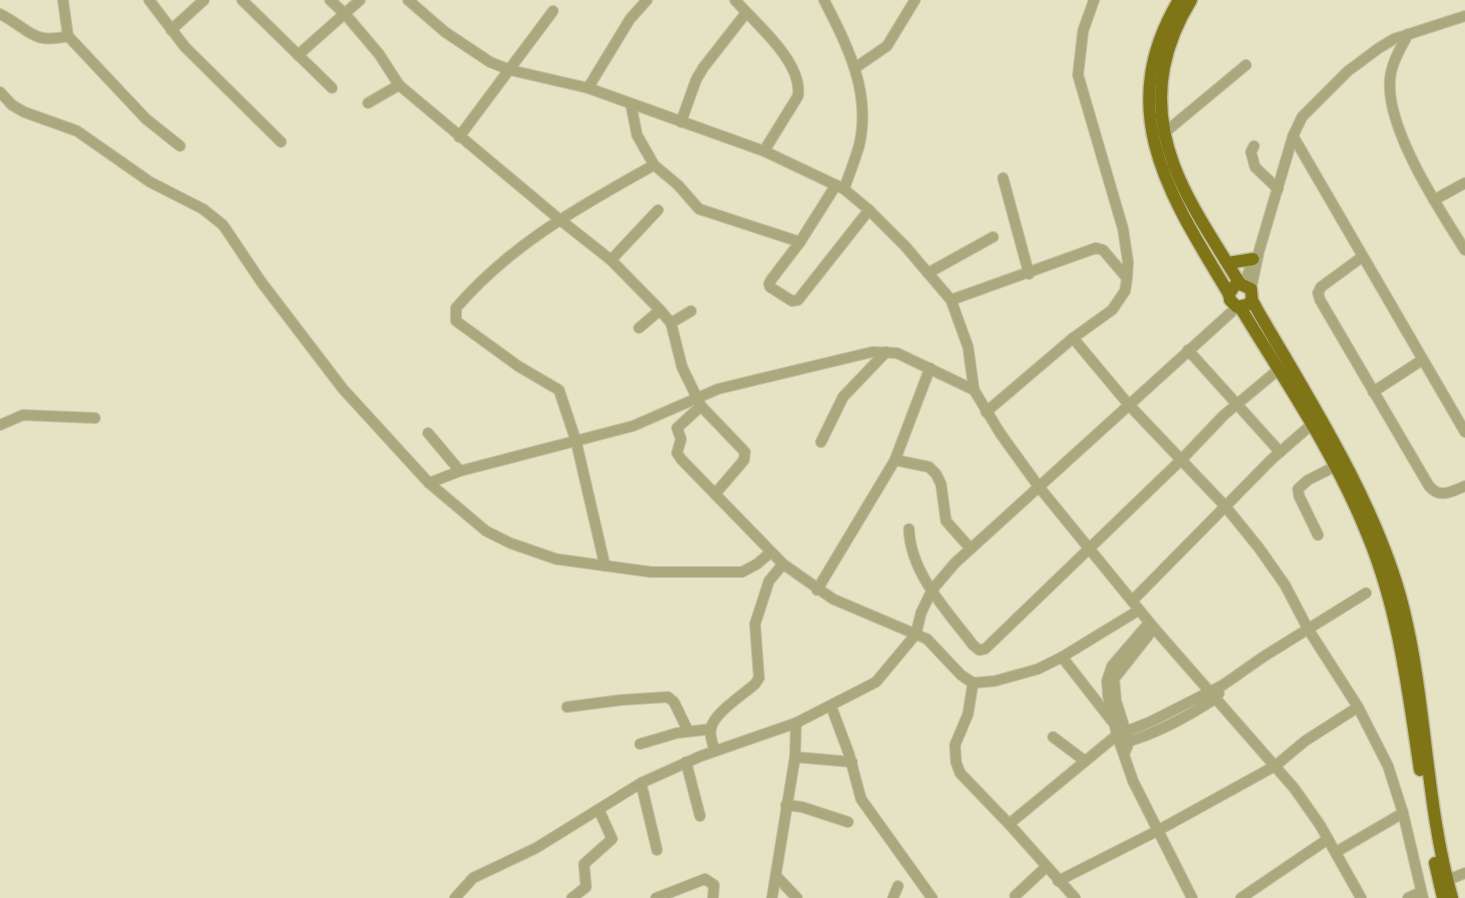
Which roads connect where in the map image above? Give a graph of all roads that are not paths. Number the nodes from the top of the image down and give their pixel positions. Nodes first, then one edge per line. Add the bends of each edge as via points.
1 (63, 0) edge
2 (149, 0) edge
3 (204, 0) edge
4 (242, 0) edge
5 (330, 0) edge
6 (360, 0) edge
7 (408, 0) edge
8 (647, 0) edge
9 (735, 0) edge
10 (824, 0) edge
11 (915, 0) edge
12 (1094, 0) edge
13 (1179, 0) edge
14 (1192, 0) edge
15 (553, 11) dead end
16 (746, 13) junction
17 (0, 14) edge
18 (345, 14) junction
19 (1465, 16) edge
20 (171, 30) junction
21 (1408, 34) junction
22 (68, 36) junction
23 (298, 55) junction
24 (1246, 65) dead end
25 (855, 68) junction
26 (510, 70) junction
27 (399, 85) junction
28 (332, 88) dead end
29 (588, 88) junction
30 (0, 92) edge
31 (368, 103) dead end
32 (631, 105) junction
33 (681, 122) junction
34 (1163, 134) junction
35 (1293, 136) junction
36 (459, 137) junction
37 (281, 142) dead end
38 (180, 146) dead end
39 (1254, 146) dead end
40 (764, 151) junction
41 (654, 165) junction
42 (1003, 178) dead end
43 (1465, 183) edge
44 (840, 187) junction
45 (1278, 189) junction
46 (1434, 200) junction
47 (658, 210) dead end
48 (869, 210) junction
49 (558, 219) junction
50 (993, 237) dead end
51 (800, 242) junction
52 (1465, 250) edge
53 (1256, 255) junction
54 (1362, 258) junction
55 (611, 260) junction
56 (1228, 263) junction
57 (928, 273) junction
58 (1029, 274) junction
59 (1127, 278) junction
60 (1247, 289) junction
61 (951, 300) junction
62 (1234, 302) junction
63 (660, 310) junction
64 (691, 310) dead end
65 (671, 323) junction
66 (639, 328) dead end
67 (1073, 338) junction
68 (1188, 350) junction
69 (886, 352) junction
70 (1422, 360) junction
71 (930, 368) junction
72 (1278, 370) junction
73 (974, 390) junction
74 (1373, 392) junction
75 (699, 401) junction
76 (1129, 405) junction
77 (1237, 405) junction
78 (986, 412) junction
79 (95, 418) dead end
80 (0, 425) edge
81 (1312, 425) junction
82 (1465, 432) edge
83 (428, 433) dead end
84 (576, 441) junction
85 (821, 442) dead end
86 (1280, 452) junction
87 (1182, 459) junction
88 (894, 460) junction
89 (1334, 467) junction
90 (460, 471) junction
91 (429, 482) junction
92 (1465, 486) edge
93 (1038, 487) junction
94 (715, 494) junction
95 (1225, 506) junction
96 (909, 529) dead end
97 (1318, 535) dead end
98 (970, 548) junction
99 (1088, 550) junction
100 (771, 552) junction
101 (783, 564) junction
102 (605, 566) junction
103 (817, 590) junction
104 (932, 590) junction
105 (1366, 593) dead end
106 (1132, 601) junction
107 (1139, 610) junction
108 (1152, 625) junction
109 (1308, 629) junction
110 (914, 630) junction
111 (1062, 657) junction
112 (973, 682) junction
113 (1212, 694) junction
114 (832, 706) junction
115 (567, 707) dead end
116 (1358, 707) junction
117 (796, 723) junction
118 (710, 729) junction
119 (688, 731) junction
120 (1053, 737) dead end
121 (1122, 738) junction
122 (640, 744) dead end
123 (715, 751) junction
124 (795, 757) junction
125 (1085, 761) junction
126 (686, 762) junction
127 (852, 762) junction
128 (1276, 766) junction
129 (642, 783) junction
130 (786, 805) junction
131 (599, 810) junction
132 (1403, 813) junction
133 (700, 816) dead end
134 (848, 822) dead end
135 (1009, 824) junction
136 (1157, 831) junction
137 (1328, 839) junction
138 (657, 850) dead end
139 (1336, 852) junction
140 (1046, 868) junction
141 (1465, 873) edge
142 (776, 876) junction
143 (1058, 881) junction
144 (1443, 882) junction
145 (898, 886) dead end
146 (1422, 895) edge
147 (1015, 896) dead end
148 (455, 898) edge
149 (572, 898) edge
150 (656, 898) edge
151 (713, 898) edge
152 (772, 898) edge
153 (797, 898) edge
154 (893, 898) edge
155 (932, 898) edge
156 (1075, 898) edge
157 (1192, 898) edge
158 (1242, 898) edge
159 (1361, 898) edge
160 (1408, 898) edge
161 (1443, 898) edge
162 (1452, 898) edge

1 - 22 street
2 - 20 street
3 - 20 street
4 - 23 street
5 - 18 street
6 - 18 street
7 - 26 street via 465,46
8 - 29 street via 630,19
9 - 16 street
10 - 25 street
11 - 25 street via 887,46
12 - 59 street via 1083,31 1078,75 1123,229
13 - 62 main road via 1162,31 1154,58 1149,94 1151,131 1171,193
14 - 34 main road via 1176,27 1167,55 1161,90
15 - 26 street
16 - 33 street via 699,74
16 - 40 street via 779,47 800,86 798,96
17 - 22 street via 41,39 50,41
18 - 23 street
18 - 27 street via 379,54
19 - 21 street
20 - 37 street
21 - 35 street via 1379,48 1348,71 1302,117
21 - 46 street via 1393,63 1390,97 1397,123
22 - 38 street via 146,119
23 - 28 street
24 - 34 street
25 - 44 street via 861,94 861,131 859,145
26 - 29 street
26 - 36 street
27 - 31 street
27 - 36 street
29 - 32 street
30 - 91 street via 24,112 77,131 150,182 203,210 223,225 262,284 343,389
32 - 33 street
32 - 41 street via 637,135
33 - 40 street
34 - 56 main road via 1184,189
35 - 45 street
35 - 54 street
36 - 49 street
39 - 45 street via 1251,152 1255,167
40 - 44 street
41 - 49 street
41 - 51 street via 699,208
42 - 58 street
43 - 46 street
44 - 48 street
44 - 51 street
45 - 53 street
46 - 52 street
47 - 55 street
48 - 51 street via 795,302 769,284
48 - 57 street
49 - 55 street
49 - 84 street via 489,272 456,308 455,315 456,321 500,354 559,390
50 - 57 street
53 - 56 main road
53 - 60 street
54 - 70 street
54 - 74 street via 1321,287 1318,293
55 - 63 street
56 - 60 main road
57 - 61 street
58 - 59 street via 1099,248
58 - 61 street
59 - 67 street via 1125,291 1117,304
60 - 62 main road via 1231,289
60 - 62 main road via 1247,306
60 - 144 main road via 1330,437 1373,523 1396,580 1416,678
61 - 73 street via 968,348
62 - 68 street via 1213,328
62 - 72 main road
63 - 65 street
63 - 66 street
64 - 65 street
65 - 75 street via 682,367
67 - 76 street
67 - 78 street
68 - 76 street
68 - 77 street
69 - 71 street via 897,353
69 - 75 street via 872,352 718,389
69 - 85 street via 843,397
70 - 74 street
70 - 82 street
71 - 73 street
71 - 88 street
72 - 77 street
72 - 81 main road
73 - 78 street
74 - 92 street via 1433,491 1444,494
75 - 84 street via 633,426
75 - 94 street via 677,428 681,439 677,453
75 - 94 street via 746,456
76 - 87 street
76 - 93 street
77 - 86 street
77 - 87 street via 1224,414
78 - 93 street
79 - 80 street via 23,415
81 - 86 street
81 - 89 main road
83 - 90 street
84 - 90 street
84 - 102 street
86 - 95 street
87 - 95 street
87 - 99 street
88 - 98 street via 929,467 936,474 941,484 946,521
88 - 103 street
89 - 97 street via 1298,489
89 - 144 main road via 1369,537 1391,604
90 - 91 street
91 - 102 street via 486,531 510,543 556,559
93 - 98 street
93 - 99 street
94 - 100 street
95 - 106 street
95 - 109 street via 1272,567 1297,605
96 - 104 street via 911,551
98 - 104 street
99 - 104 street via 994,642 981,650 973,646
99 - 106 street
100 - 101 street
100 - 102 street via 751,568 736,573 651,572
101 - 103 street
101 - 118 street via 769,581 755,624 759,678 719,714
103 - 110 street via 854,609
104 - 110 street
105 - 109 street
106 - 107 street
107 - 108 street
107 - 111 street
108 - 113 street
108 - 121 street via 1114,679
109 - 113 street
109 - 116 street
110 - 112 street via 933,644 961,675
110 - 114 street via 884,674
111 - 112 street via 1025,673 986,683
111 - 121 street
112 - 135 street via 968,714 955,745 956,762 965,779
113 - 121 street via 1178,720
113 - 128 street
114 - 117 street
114 - 127 street
115 - 119 street via 668,697
116 - 128 street via 1300,744
116 - 132 street via 1388,766
117 - 123 street
117 - 124 street
118 - 119 street
118 - 123 street
119 - 122 street
120 - 125 street
121 - 125 street via 1108,742
121 - 136 street via 1133,781
123 - 126 street
124 - 127 street
124 - 130 street
125 - 135 street
126 - 129 street
126 - 133 street
127 - 155 street via 862,799
128 - 136 street
128 - 137 street
129 - 131 street
129 - 138 street
130 - 134 street
130 - 142 street
131 - 148 street via 536,848 473,878
131 - 149 street via 612,839 585,861 583,870 587,884
132 - 139 street
132 - 146 street
135 - 140 street
136 - 143 street
136 - 157 street
137 - 139 street
137 - 158 street
139 - 159 street
140 - 143 street
140 - 147 street
141 - 144 street
142 - 152 street
142 - 153 street
143 - 156 street
144 - 161 main road
144 - 162 main road
145 - 154 street
146 - 160 street
150 - 151 street via 705,879 714,886

